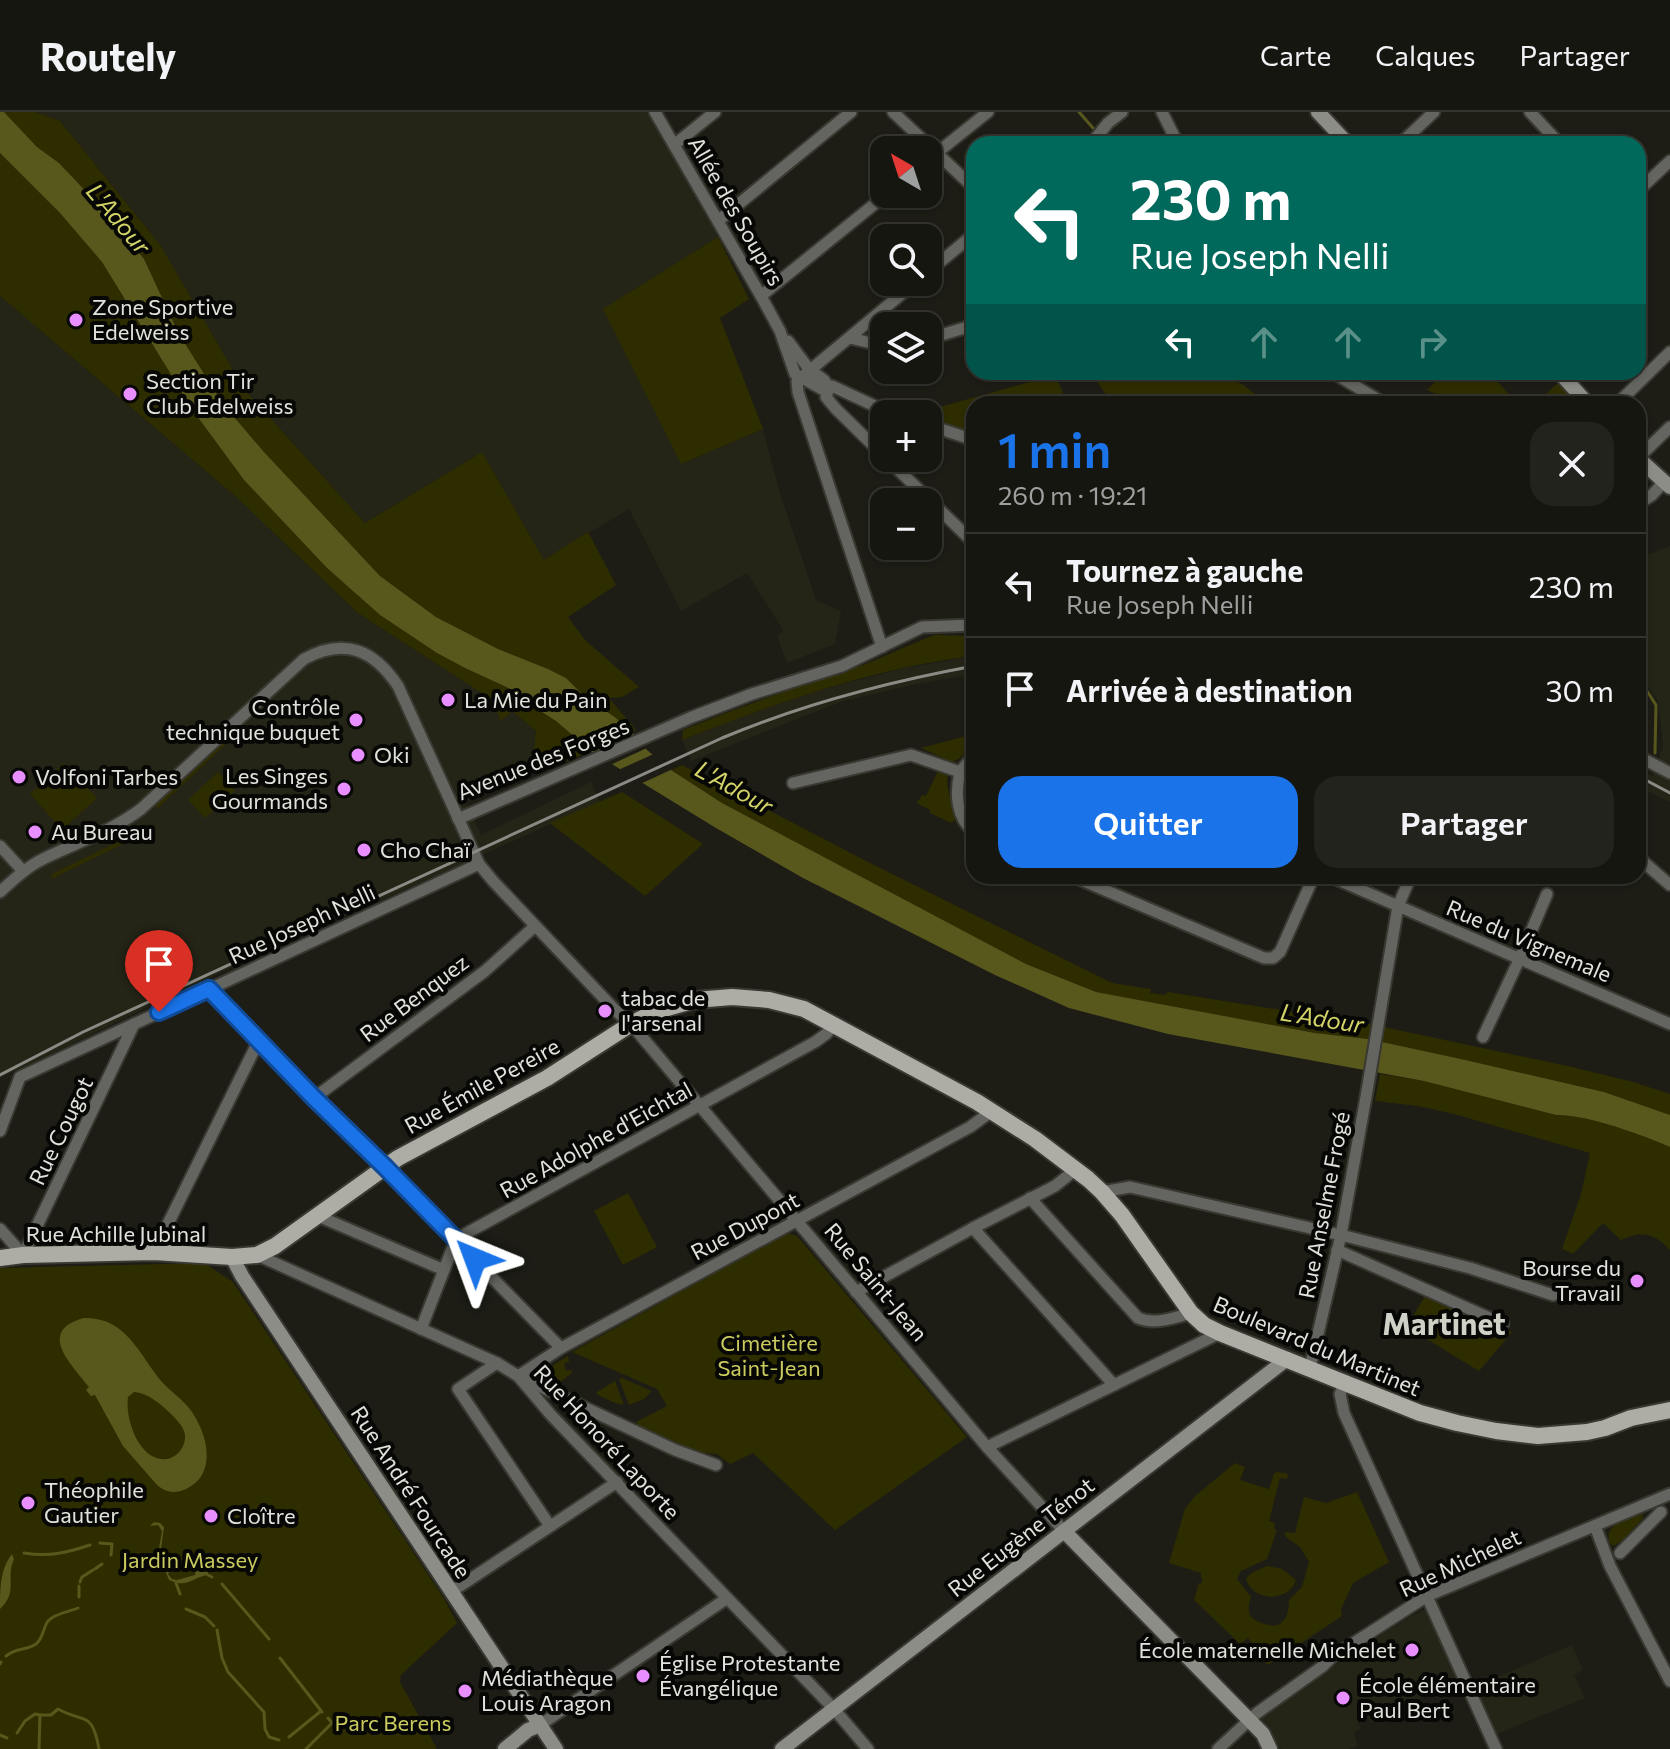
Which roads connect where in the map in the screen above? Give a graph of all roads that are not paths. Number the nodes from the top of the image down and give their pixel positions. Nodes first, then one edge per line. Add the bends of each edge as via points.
1 (655, 112) edge
2 (715, 112) edge
3 (851, 112) edge
4 (893, 112) edge
5 (988, 112) edge
6 (1122, 112) edge
7 (1162, 112) edge
8 (1318, 112) edge
9 (1434, 112) edge
10 (1534, 113) edge
11 (915, 136) edge
12 (1097, 136) edge
13 (1174, 136) edge
14 (1340, 136) edge
15 (1408, 136) edge
16 (1553, 136) edge
17 (674, 145) junction
18 (942, 149) edge
19 (1670, 161) edge
20 (942, 163) edge
21 (966, 182) edge
22 (1646, 184) edge
23 (870, 208) edge
24 (718, 221) junction
25 (966, 241) edge
26 (942, 260) edge
27 (761, 296) junction
28 (900, 296) edge
29 (966, 327) edge
30 (942, 335) edge
31 (850, 338) junction
32 (870, 343) edge
33 (1670, 352) edge
34 (805, 373) junction
35 (1646, 376) edge
36 (1345, 380) edge
37 (1566, 380) edge
38 (1641, 380) edge
39 (828, 390) junction
40 (1372, 396) edge
41 (1581, 396) edge
42 (1625, 396) edge
43 (870, 404) edge
44 (1670, 427) edge
45 (942, 430) edge
46 (966, 437) edge
47 (870, 442) edge
48 (1646, 450) edge
49 (1646, 465) edge
50 (901, 472) edge
51 (1667, 485) edge
52 (1646, 499) edge
53 (966, 535) edge
54 (966, 625) edge
55 (882, 647) junction
56 (1646, 760) edge
57 (966, 765) edge
58 (960, 772) junction
59 (1670, 773) edge
60 (793, 783) dead end
61 (458, 819) junction
62 (966, 823) edge
63 (0, 846) edge
64 (479, 864) junction
65 (1646, 864) edge
66 (23, 871) junction
67 (1091, 884) edge
68 (1310, 884) edge
69 (1347, 884) edge
70 (1408, 884) edge
71 (1670, 885) edge
72 (0, 892) edge
73 (1547, 894) dead end
74 (1398, 906) junction
75 (534, 927) junction
76 (1519, 960) junction
77 (209, 989) junction
78 (135, 1024) junction
79 (631, 1024) junction
80 (835, 1024) junction
81 (1670, 1024) edge
82 (1483, 1037) dead end
83 (259, 1040) junction
84 (314, 1098) junction
85 (700, 1106) junction
86 (992, 1111) junction
87 (0, 1131) edge
88 (385, 1167) junction
89 (1075, 1170) junction
90 (1102, 1192) junction
91 (1030, 1198) junction
92 (318, 1216) junction
93 (796, 1222) junction
94 (973, 1228) junction
95 (0, 1229) edge
96 (1341, 1235) junction
97 (456, 1239) junction
98 (1337, 1250) junction
99 (154, 1252) junction
100 (23, 1255) junction
101 (257, 1255) junction
102 (232, 1257) junction
103 (0, 1258) edge
104 (444, 1270) junction
105 (856, 1292) junction
106 (1553, 1295) dead end
107 (1191, 1313) junction
108 (1503, 1324) dead end
109 (421, 1329) junction
110 (1220, 1333) junction
111 (561, 1348) junction
112 (1287, 1359) junction
113 (497, 1363) junction
114 (1310, 1368) junction
115 (518, 1376) junction
116 (1345, 1382) junction
117 (1114, 1385) junction
118 (1670, 1410) edge
119 (987, 1447) junction
120 (716, 1465) dead end
121 (617, 1482) junction
122 (1667, 1496) edge
123 (1666, 1516) edge
124 (550, 1526) junction
125 (1595, 1526) junction
126 (1064, 1531) junction
127 (1620, 1553) dead end
128 (451, 1592) junction
129 (1427, 1596) junction
130 (726, 1599) junction
131 (1670, 1681) edge
132 (834, 1709) junction
133 (1249, 1719) junction
134 (540, 1725) junction
135 (505, 1749) edge
136 (556, 1749) edge
137 (782, 1749) edge
138 (868, 1749) edge
139 (1218, 1749) edge
140 (1270, 1749) edge
141 (1496, 1749) edge

1 - 17 street, Allée des Soupirs
2 - 17 street
3 - 24 street
4 - 11 street
5 - 18 street
6 - 12 street
7 - 13 street
8 - 14 street
9 - 15 street
10 - 16 street
17 - 24 street, Allée des Soupirs
19 - 22 street
20 - 21 street
23 - 27 street
24 - 27 street, Allée des Soupirs
25 - 26 street
27 - 34 street, Allée des Soupirs via 795,374
28 - 31 street
29 - 30 street
31 - 32 street
31 - 34 street
33 - 35 street
34 - 39 street
34 - 55 street, Allée des Soupirs via 797,381 798,392
36 - 40 street
37 - 41 street
38 - 42 street
39 - 43 street via 832,386
39 - 47 street via 826,397
44 - 48 street
45 - 46 street
49 - 51 street
50 - 53 street
51 - 52 street
54 - 55 street, Avenue des Forges via 922,627
55 - 61 street, Avenue des Forges via 842,666 692,717
56 - 59 street
57 - 58 street
58 - 60 street via 911,755
58 - 62 street via 956,797
61 - 64 street, Rue Saint-Jean
61 - 66 street, Avenue des Forges via 391,675 372,657 331,648 304,659 125,821
63 - 66 street
64 - 75 street, Rue Saint-Jean
64 - 77 street, Rue Joseph Nelli
65 - 71 street
66 - 72 street, Avenue des Forges
67 - 68 street via 1264,958 1280,952
69 - 74 street, Rue du Vignemale
70 - 74 street, Rue Anselme Frogé
73 - 76 street
74 - 76 street, Rue du Vignemale
74 - 96 street, Rue Anselme Frogé
75 - 79 street, Rue Saint-Jean
75 - 84 street, Rue Benquez via 485,971
76 - 81 street, Rue du Vignemale
76 - 82 street
77 - 78 street, Rue Joseph Nelli
77 - 83 street
78 - 87 street, Rue Joseph Nelli via 20,1077
78 - 100 street, Rue Cougot
79 - 80 main road, Boulevard du Martinet via 695,1000 732,997 785,1004
79 - 85 street, Rue Saint-Jean
79 - 88 main road, Rue Émile Pereire via 547,1078
80 - 85 street, Rue Adolphe d'Eichtal via 815,1042
80 - 86 main road, Boulevard du Martinet
83 - 84 street
83 - 99 street
84 - 88 street
85 - 93 street, Rue Saint-Jean
85 - 97 street, Rue Adolphe d'Eichtal
86 - 89 main road, Boulevard du Martinet
86 - 93 street, Rue Dupont
88 - 92 main road, Rue Émile Pereire
88 - 97 street
89 - 90 main road, Boulevard du Martinet
89 - 91 street
90 - 96 street via 1130,1187
90 - 107 main road, Boulevard du Martinet
91 - 94 street
91 - 107 street via 1138,1318 1147,1322
92 - 101 main road, Rue Émile Pereire
92 - 104 street
93 - 105 street, Rue Saint-Jean
93 - 111 street, Rue Dupont
94 - 105 street
94 - 117 street
95 - 100 street
96 - 98 street, Rue Anselme Frogé
96 - 106 street
97 - 104 street
97 - 111 street
98 - 108 street
98 - 114 street, Rue Anselme Frogé
99 - 100 main road, Rue Achille Jubinal
99 - 102 main road, Rue Achille Jubinal
100 - 103 main road, Rue Achille Jubinal
101 - 102 main road, Rue Émile Pereire
101 - 109 street, Rue Honoré Laporte
102 - 128 street, Rue André Fourcade
104 - 109 street
105 - 119 street, Rue Saint-Jean
107 - 110 main road, Boulevard du Martinet
109 - 113 street, Rue Honoré Laporte
110 - 112 main road, Boulevard du Martinet
110 - 117 street
111 - 115 street, Rue Dupont
112 - 114 main road, Boulevard du Martinet
112 - 126 street, Rue Eugène Ténot
113 - 115 street, Rue Honoré Laporte
113 - 124 street via 458,1389
114 - 116 main road, Boulevard du Martinet
115 - 120 street
115 - 121 street, Rue Honoré Laporte
116 - 118 main road, Boulevard du Martinet via 1420,1413 1538,1436 1587,1432
116 - 129 street via 1340,1394 1344,1413
117 - 119 street
119 - 126 street, Rue Saint-Jean
121 - 124 street
121 - 130 street, Rue Honoré Laporte
122 - 123 street
122 - 125 street, Rue Michelet
123 - 127 street
124 - 128 street
125 - 129 street, Rue Michelet
125 - 131 street
126 - 132 street, Rue Eugène Ténot
126 - 133 street, Rue Saint-Jean
128 - 134 street, Rue André Fourcade
129 - 133 street, Rue Michelet
129 - 141 street
130 - 132 street, Rue Honoré Laporte
130 - 134 street
132 - 137 street, Rue Eugène Ténot
132 - 138 street, Rue Honoré Laporte
133 - 139 street, Rue Michelet
133 - 140 street, Rue Saint-Jean
134 - 135 street
134 - 136 street, Rue André Fourcade

